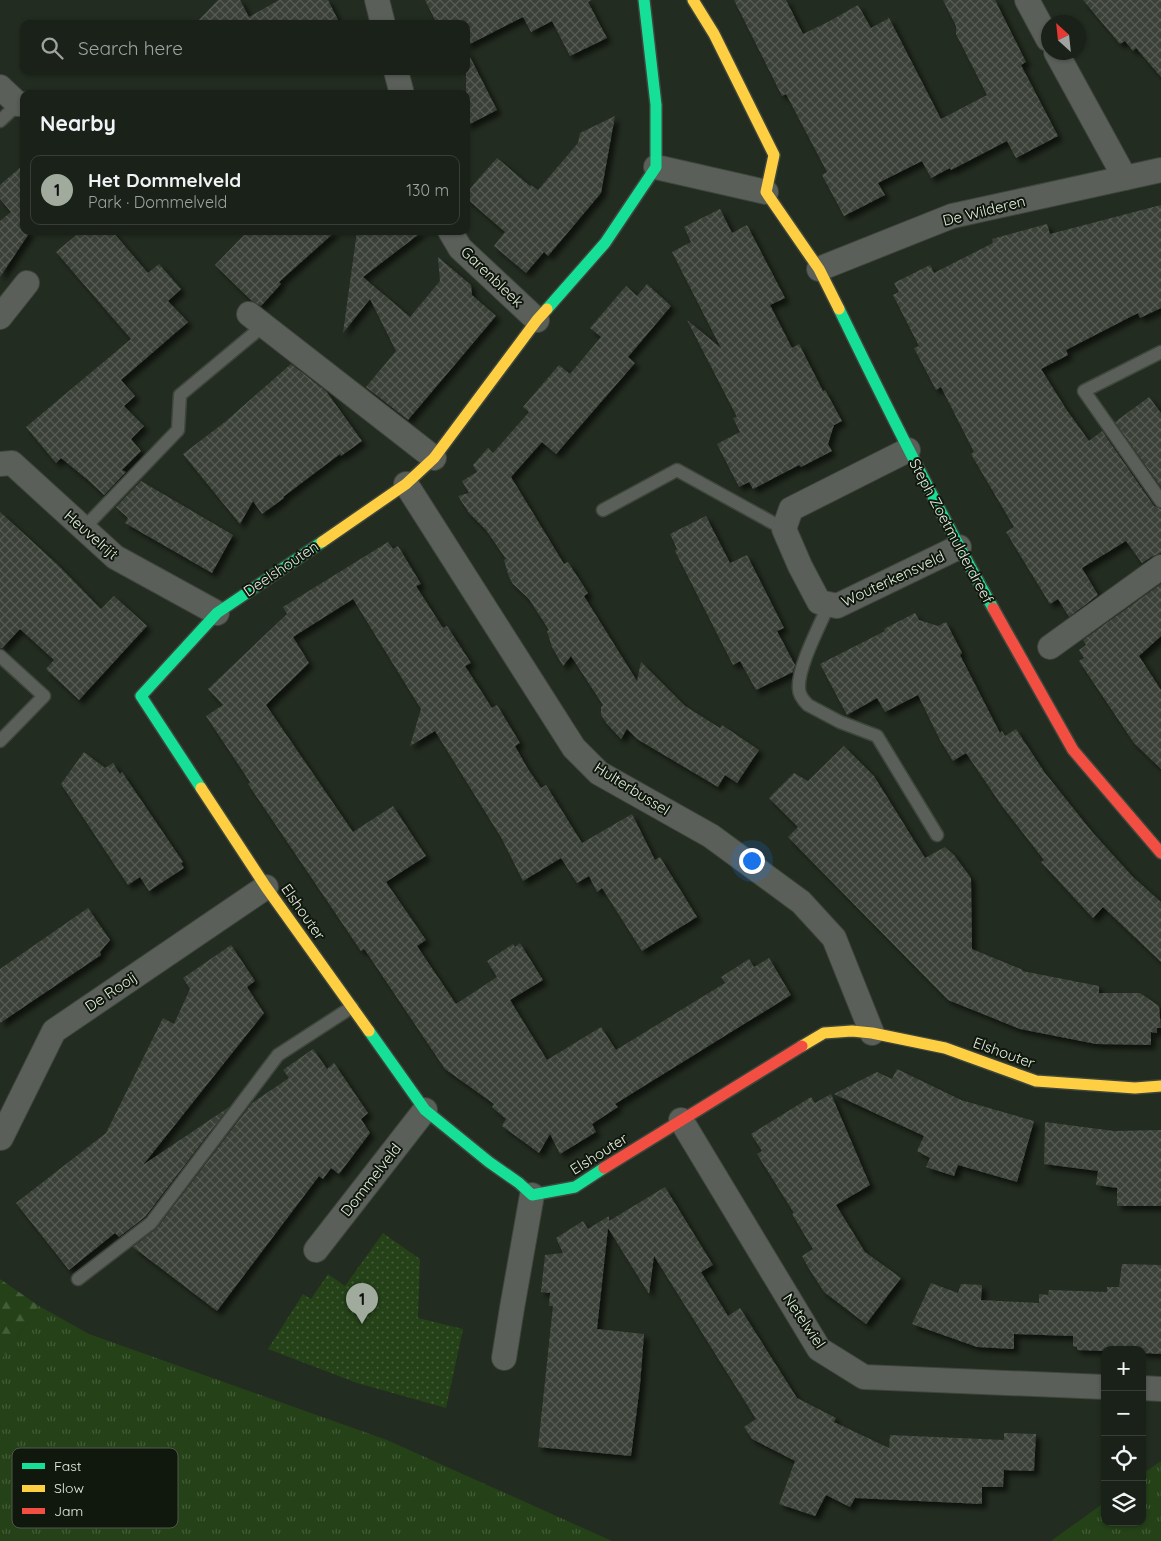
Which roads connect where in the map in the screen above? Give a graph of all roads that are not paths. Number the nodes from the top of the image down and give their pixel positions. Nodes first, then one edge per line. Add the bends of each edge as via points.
1 (377, 0) edge
2 (644, 0) edge
3 (693, 0) edge
4 (1027, 0) edge
5 (382, 20) edge
6 (1041, 26) edge
7 (1060, 60) edge
8 (397, 75) edge
9 (0, 87) edge
10 (401, 90) edge
11 (20, 103) edge
12 (20, 105) edge
13 (0, 121) edge
14 (656, 167) junction
15 (1161, 170) edge
16 (1125, 178) junction
17 (766, 192) junction
18 (452, 235) edge
19 (819, 269) junction
20 (27, 283) dead end
21 (0, 317) edge
22 (256, 320) joint
23 (537, 320) junction
24 (1161, 352) edge
25 (908, 450) junction
26 (434, 458) junction
27 (0, 464) edge
28 (406, 484) junction
29 (1161, 501) edge
30 (603, 510) dead end
31 (83, 529) junction
32 (784, 529) junction
33 (960, 548) junction
34 (1161, 567) edge
35 (829, 604) junction
36 (217, 613) junction
37 (1050, 646) dead end
38 (0, 656) edge
39 (141, 696) joint
40 (0, 741) edge
41 (937, 835) dead end
42 (1161, 853) edge
43 (266, 886) junction
44 (352, 1006) junction
45 (872, 1033) junction
46 (1161, 1086) edge
47 (425, 1110) junction
48 (681, 1120) junction
49 (1, 1138) dead end
50 (532, 1195) junction
51 (316, 1250) dead end
52 (78, 1279) dead end
53 (504, 1358) dead end
54 (1101, 1387) edge
55 (1146, 1388) edge
56 (1161, 1389) edge

1 - 5 street
2 - 14 street via 656,105
3 - 17 street via 714,34 774,156
4 - 6 street
7 - 16 street
8 - 10 street
9 - 11 street
12 - 13 lane
14 - 17 street
14 - 23 street, Deelshouten via 605,243
15 - 16 street, De Wilderen
16 - 19 street, De Wilderen via 952,216
17 - 19 street, Steph Zoetmulderdreef
18 - 23 street, Garenbleek via 460,248
19 - 25 street, Steph Zoetmulderdreef
20 - 21 street
22 - 26 street
22 - 31 lane via 180,395 178,430
23 - 26 street, Deelshouten
24 - 29 lane via 1084,391
25 - 32 street via 791,509
25 - 33 street, Steph Zoetmulderdreef
26 - 28 street, Deelshouten
27 - 31 street, Heuvelrijt via 12,463
28 - 36 street, Deelshouten
28 - 45 street, Hulterbussel via 574,748 599,773 711,836 801,902 834,938
30 - 32 lane via 677,470
31 - 36 street, Heuvelrijt via 115,557
32 - 35 street, Wouterkensveld via 819,602
33 - 35 street, Wouterkensveld via 837,606
33 - 42 street, Steph Zoetmulderdreef via 1073,750
34 - 37 street
35 - 41 lane via 800,672 799,690 804,702 840,722 877,736
36 - 39 street, Deelshouten
38 - 40 lane via 44,696
39 - 43 street, Elshouter
43 - 44 street, Elshouter
43 - 49 street, De Rooij via 54,1031
44 - 47 street, Elshouter
44 - 52 lane via 278,1055 151,1224
45 - 46 street, Elshouter via 945,1048 1036,1081 1135,1088
45 - 48 street, Elshouter via 824,1033
47 - 50 street, Elshouter
47 - 51 street, Dommelveld
48 - 50 street, Elshouter via 575,1187
48 - 54 street, Netelwiel via 818,1349 864,1377
50 - 53 street
55 - 56 street

